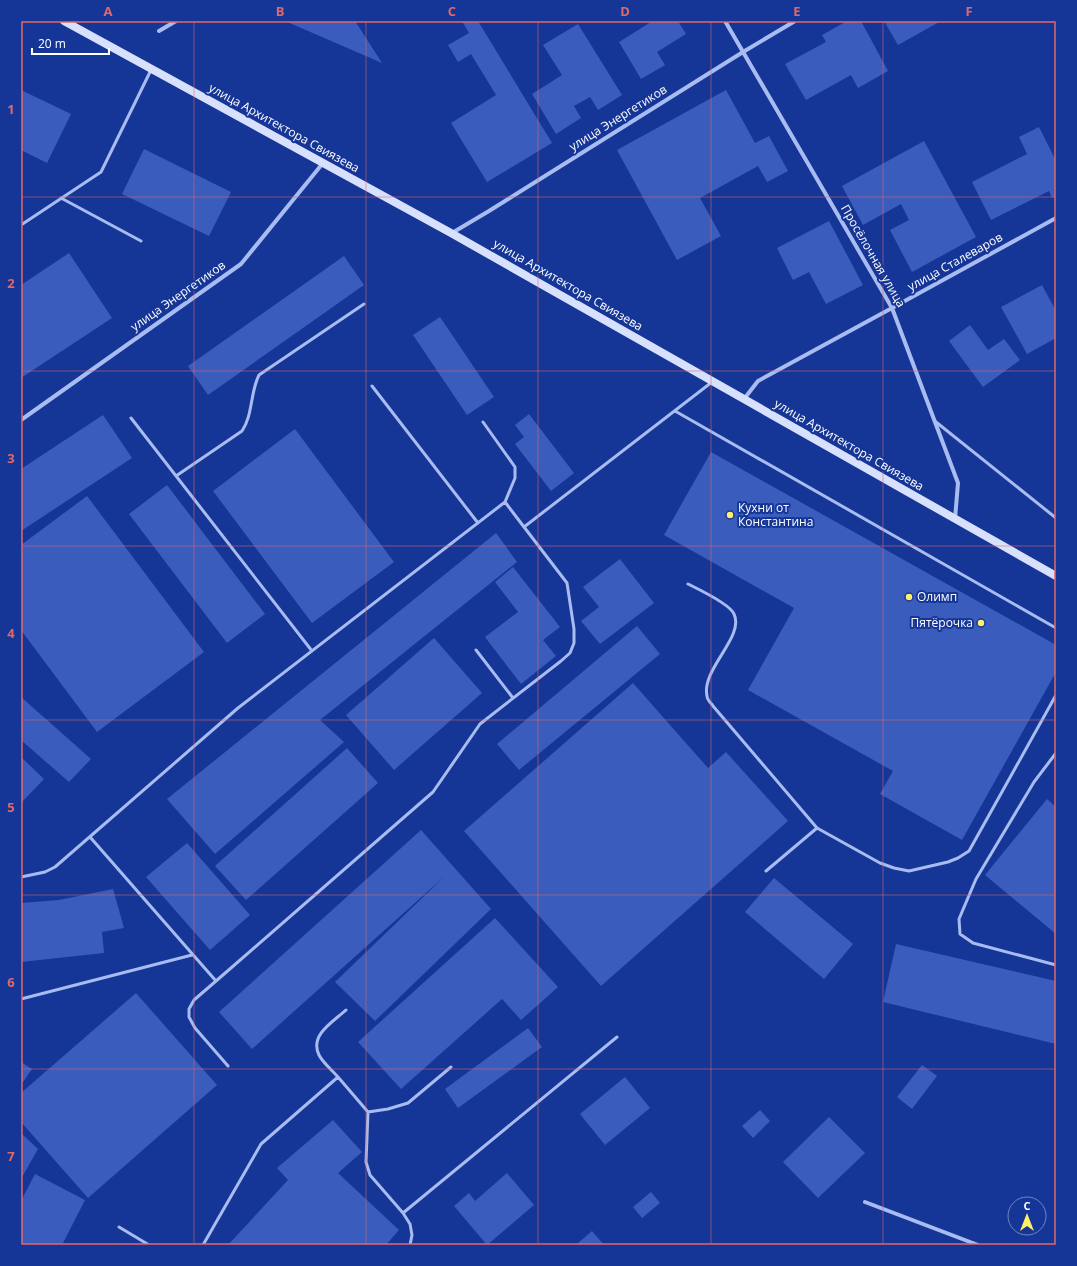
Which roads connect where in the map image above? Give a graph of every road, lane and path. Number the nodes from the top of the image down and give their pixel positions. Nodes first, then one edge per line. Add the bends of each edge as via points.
1 (64, 21) edge
2 (176, 21) edge
3 (725, 21) edge
4 (795, 21) edge
5 (159, 31) dead end
6 (743, 52) junction
7 (152, 69) junction
8 (324, 163) junction
9 (61, 198) junction
10 (1056, 218) edge
11 (21, 225) edge
12 (451, 233) junction
13 (141, 241) dead end
14 (364, 304) dead end
15 (892, 308) junction
16 (713, 381) junction
17 (372, 386) dead end
18 (744, 399) junction
19 (675, 411) junction
20 (131, 418) dead end
21 (21, 420) edge
22 (483, 422) dead end
23 (936, 422) junction
24 (176, 476) junction
25 (505, 502) junction
26 (1056, 518) edge
27 (955, 519) junction
28 (478, 523) junction
29 (524, 527) junction
30 (1056, 576) edge
31 (688, 584) dead end
32 (1056, 628) edge
33 (476, 650) dead end
34 (312, 651) junction
35 (1056, 694) edge
36 (513, 698) junction
37 (1056, 753) edge
38 (817, 828) junction
39 (90, 837) junction
40 (766, 871) dead end
41 (21, 877) edge
42 (192, 955) junction
43 (1056, 965) edge
44 (216, 982) junction
45 (21, 999) edge
46 (346, 1010) dead end
47 (617, 1037) dead end
48 (228, 1066) dead end
49 (451, 1067) dead end
50 (338, 1076) junction
51 (368, 1112) junction
52 (865, 1202) dead end
53 (403, 1212) junction
54 (119, 1227) dead end
55 (149, 1245) edge
56 (203, 1245) edge
57 (410, 1245) edge
58 (978, 1245) edge

1 - 7 main road, улица Архитектора Свиязева
2 - 5 street
3 - 6 street, Просёлочная улица
4 - 6 street, улица Энергетиков
6 - 12 street, улица Энергетиков
6 - 15 street, Просёлочная улица
7 - 8 main road, улица Архитектора Свиязева
7 - 9 lane via 101,172
8 - 12 main road, улица Архитектора Свиязева
8 - 21 street, улица Энергетиков via 241,264
9 - 11 lane
9 - 13 lane
10 - 15 street, улица Сталеваров
12 - 16 main road, улица Архитектора Свиязева
14 - 24 lane via 259,375 242,431
15 - 18 street, улица Сталеваров via 758,381
15 - 23 street, Просёлочная улица
16 - 18 main road, улица Архитектора Свиязева
16 - 19 lane
17 - 28 lane
18 - 27 main road, улица Архитектора Свиязева
19 - 29 lane
19 - 32 lane
20 - 24 lane
22 - 25 lane via 515,467 515,478
23 - 26 lane
23 - 27 street, Просёлочная улица via 958,483
24 - 34 lane
25 - 28 lane
25 - 29 lane
27 - 30 main road, улица Архитектора Свиязева
28 - 34 lane
29 - 36 lane via 567,582 574,644 570,653 561,661
31 - 38 lane via 726,606 734,613 736,622 734,632 709,677 707,698
33 - 36 lane
34 - 39 lane via 238,708
35 - 38 lane via 969,851 958,858 909,871 894,868 880,863
36 - 44 lane via 480,724 433,792
37 - 43 lane via 1034,782 980,872 959,919 960,934 973,943
38 - 40 lane
39 - 41 lane via 55,867
39 - 42 lane
42 - 44 lane
42 - 45 lane
44 - 48 lane via 194,1000 190,1017 195,1028
46 - 50 lane via 322,1031 318,1039 317,1048 320,1056
47 - 53 lane
49 - 51 lane via 408,1103
50 - 51 lane
50 - 56 lane via 261,1144
51 - 53 lane via 366,1162 370,1175
52 - 58 street
53 - 57 lane via 410,1224
54 - 55 lane

